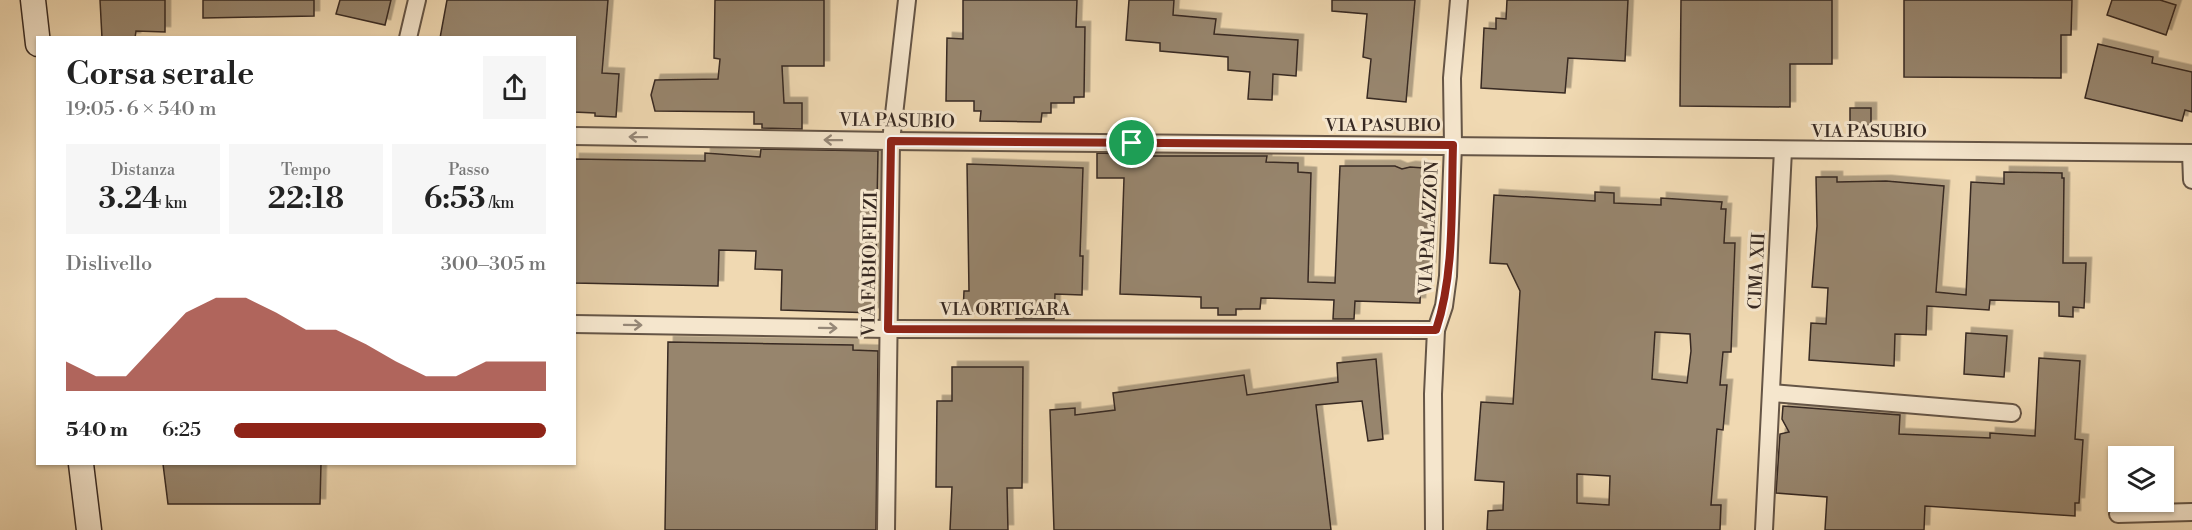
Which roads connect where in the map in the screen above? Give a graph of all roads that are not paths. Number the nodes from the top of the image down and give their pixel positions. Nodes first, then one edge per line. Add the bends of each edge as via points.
1 (33, 0) edge
2 (417, 0) edge
3 (907, 0) edge
4 (1459, 0) edge
5 (37, 36) edge
6 (408, 36) edge
7 (576, 136) edge
8 (891, 141) junction
9 (1453, 145) junction
10 (1783, 150) junction
11 (2192, 153) edge
12 (2192, 180) edge
13 (576, 324) edge
14 (888, 329) junction
15 (1436, 330) junction
16 (1771, 393) junction
17 (2012, 413) dead end
18 (81, 465) edge
19 (2192, 512) edge
20 (2118, 514) dead end
21 (89, 530) edge
22 (886, 530) edge
23 (1434, 530) edge
24 (1764, 530) edge

1 - 5 main road
2 - 6 street
3 - 8 street, VIA FABIO FILZI
4 - 9 street, VIA PALAZZON via 1452,78
8 -> 7 street, VIA PASUBIO
8 - 9 street, VIA PASUBIO
8 - 14 street, VIA FABIO FILZI
9 - 10 street, VIA PASUBIO
9 - 15 street, VIA PALAZZON via 1448,276
10 - 11 street, VIA PASUBIO
10 - 16 street, CIMA XII
11 - 12 street, VIA PASUBIO
13 -> 14 street, VIA ORTIGARA
14 - 15 street, VIA ORTIGARA
14 - 22 street, VIA FABIO FILZI
15 - 23 street, VIA PALAZZON
16 - 17 street
16 - 24 street, CIMA XII
18 - 21 main road
19 - 20 street

